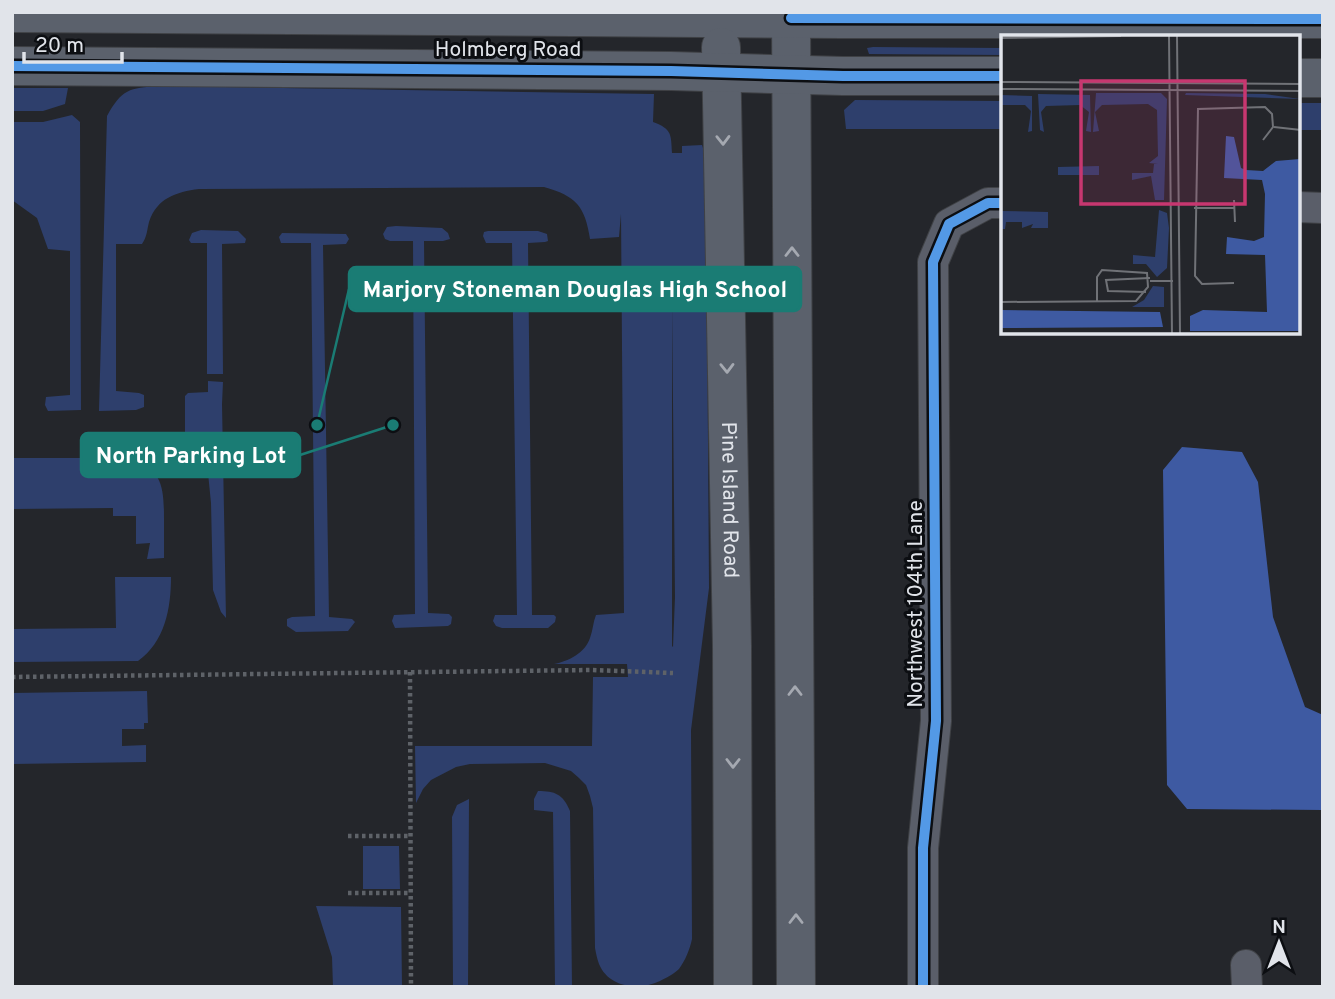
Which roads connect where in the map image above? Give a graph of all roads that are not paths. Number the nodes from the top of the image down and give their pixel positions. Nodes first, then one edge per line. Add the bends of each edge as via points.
1 (12, 13) edge
2 (721, 15) edge
3 (791, 15) edge
4 (1323, 19) edge
5 (12, 66) edge
6 (722, 72) junction
7 (791, 75) junction
8 (1001, 76) edge
9 (1300, 78) edge
10 (1323, 78) edge
11 (1001, 203) edge
12 (1300, 207) edge
13 (1323, 208) edge
14 (733, 987) edge
15 (796, 987) edge
16 (923, 987) edge

1 - 2 street, Holmberg Road
2 - 3 street, Holmberg Road
2 - 6 street, Pine Island Road
3 - 4 street, Holmberg Road
3 - 7 street
5 - 6 street, Holmberg Road
6 - 7 street, Holmberg Road
6 -> 14 street, Pine Island Road
7 - 8 street, Holmberg Road
15 -> 7 street
9 - 10 street
11 - 16 street, Northwest 104th Lane via 988,202 949,223 933,262 936,721 923,848
12 - 13 street

